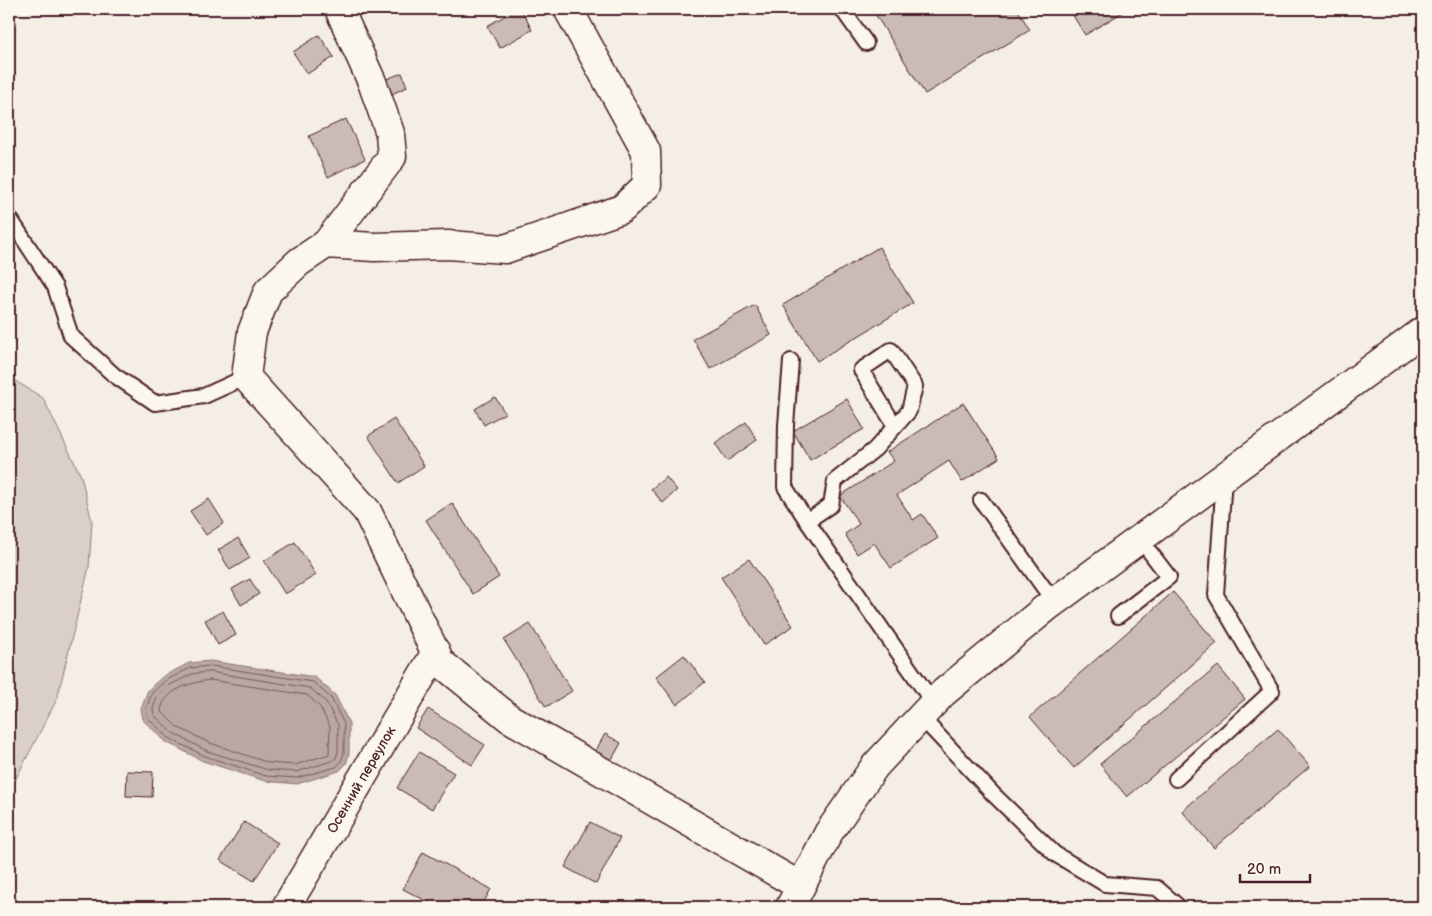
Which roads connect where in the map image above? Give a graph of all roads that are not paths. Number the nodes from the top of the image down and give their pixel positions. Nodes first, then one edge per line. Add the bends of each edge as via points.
1 (339, 9) edge
2 (568, 9) edge
3 (842, 9) edge
4 (866, 43) dead end
5 (9, 217) edge
6 (326, 244) junction
7 (1423, 331) edge
8 (791, 361) dead end
9 (246, 378) junction
10 (895, 426) junction
11 (1224, 477) junction
12 (981, 500) dead end
13 (807, 522) junction
14 (1140, 539) junction
15 (1054, 602) junction
16 (1118, 616) dead end
17 (436, 652) junction
18 (927, 711) junction
19 (1176, 779) dead end
20 (795, 897) edge
21 (286, 907) edge
22 (1179, 907) edge

1 - 6 street via 375,90 390,133 392,157
2 - 6 street via 646,151 647,185 622,209 505,249
3 - 4 lane
5 - 9 lane via 54,287 71,336 114,375 155,402 204,396
6 - 9 street via 299,262 268,291 252,332
7 - 11 street
8 - 13 lane via 785,487
9 - 17 street via 367,511
10 - 10 lane via 909,411 915,386 891,350 861,370
10 - 13 lane via 875,448 835,481 831,505
11 - 14 street
11 - 19 lane via 1216,595 1272,691
12 - 15 lane
13 - 18 lane
14 - 15 street
14 - 16 lane via 1169,577
15 - 18 street
17 - 20 street via 440,662 510,718
17 - 21 street, Осенний переулок
18 - 20 street via 875,766 829,832
18 - 22 lane via 994,795 1055,854 1105,884 1156,888

